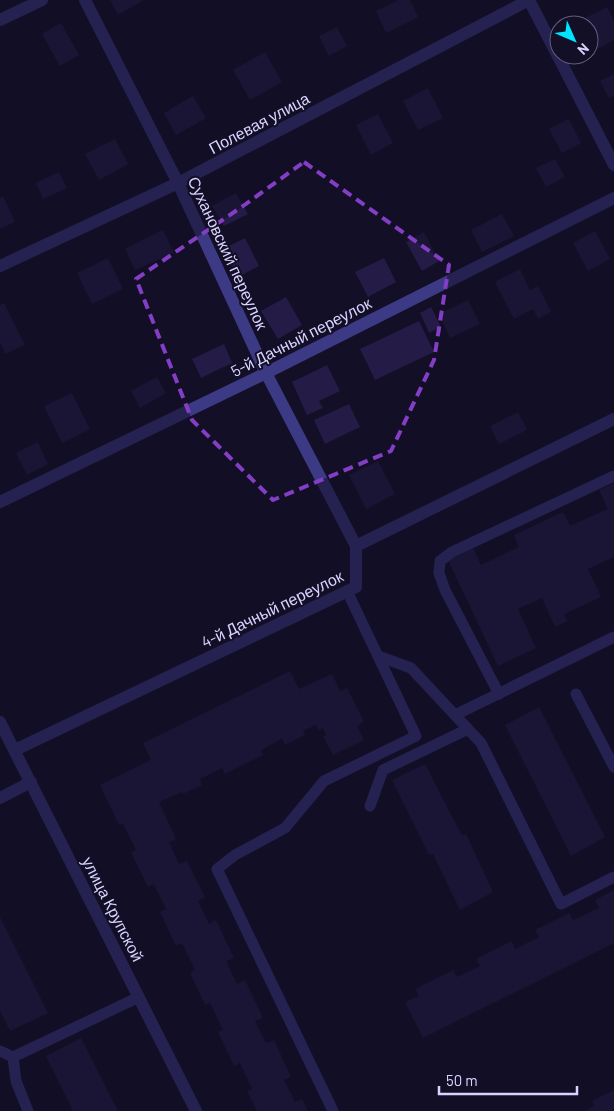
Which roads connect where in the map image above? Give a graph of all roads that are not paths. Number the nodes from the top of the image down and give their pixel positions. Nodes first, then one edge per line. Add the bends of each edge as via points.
1 (42, 0) edge
2 (85, 0) edge
3 (529, 0) edge
4 (0, 20) edge
5 (614, 165) edge
6 (178, 183) junction
7 (614, 198) edge
8 (0, 266) edge
9 (266, 373) junction
10 (614, 419) edge
11 (614, 476) edge
12 (0, 502) edge
13 (356, 546) junction
14 (347, 591) junction
15 (614, 637) edge
16 (378, 656) junction
17 (499, 694) junction
18 (576, 694) dead end
19 (455, 715) junction
20 (0, 722) edge
21 (468, 729) junction
22 (15, 750) junction
23 (614, 767) edge
24 (31, 782) junction
25 (0, 798) edge
26 (370, 806) dead end
27 (614, 877) edge
28 (139, 997) junction
29 (0, 1051) edge
30 (13, 1058) junction
31 (28, 1111) edge
32 (196, 1111) edge
33 (332, 1111) edge

1 - 4 street
2 - 6 street, Сухановский переулок
3 - 5 street
3 - 6 street, Полевая улица
6 - 8 street, Полевая улица
6 - 9 street, Сухановский переулок
7 - 9 street, 5-й Дачный переулок
9 - 12 street, 5-й Дачный переулок
9 - 13 street, Сухановский переулок
10 - 13 street
11 - 17 lane via 452,552 440,561 439,573 445,590
13 - 14 street, 4-й Дачный переулок via 356,587
14 - 16 lane
14 - 22 street, 4-й Дачный переулок
15 - 17 lane
16 - 19 lane via 412,668
16 - 33 lane via 416,736 324,781 285,828 235,855 217,869
17 - 19 lane
18 - 23 lane
19 - 21 lane
20 - 22 street, улица Крупской
21 - 26 lane via 383,770
21 - 27 lane via 481,743 561,904
22 - 24 street, улица Крупской
24 - 25 street
24 - 28 street, улица Крупской
28 - 30 lane
28 - 32 street, улица Крупской
29 - 30 lane
30 - 31 lane via 16,1080

